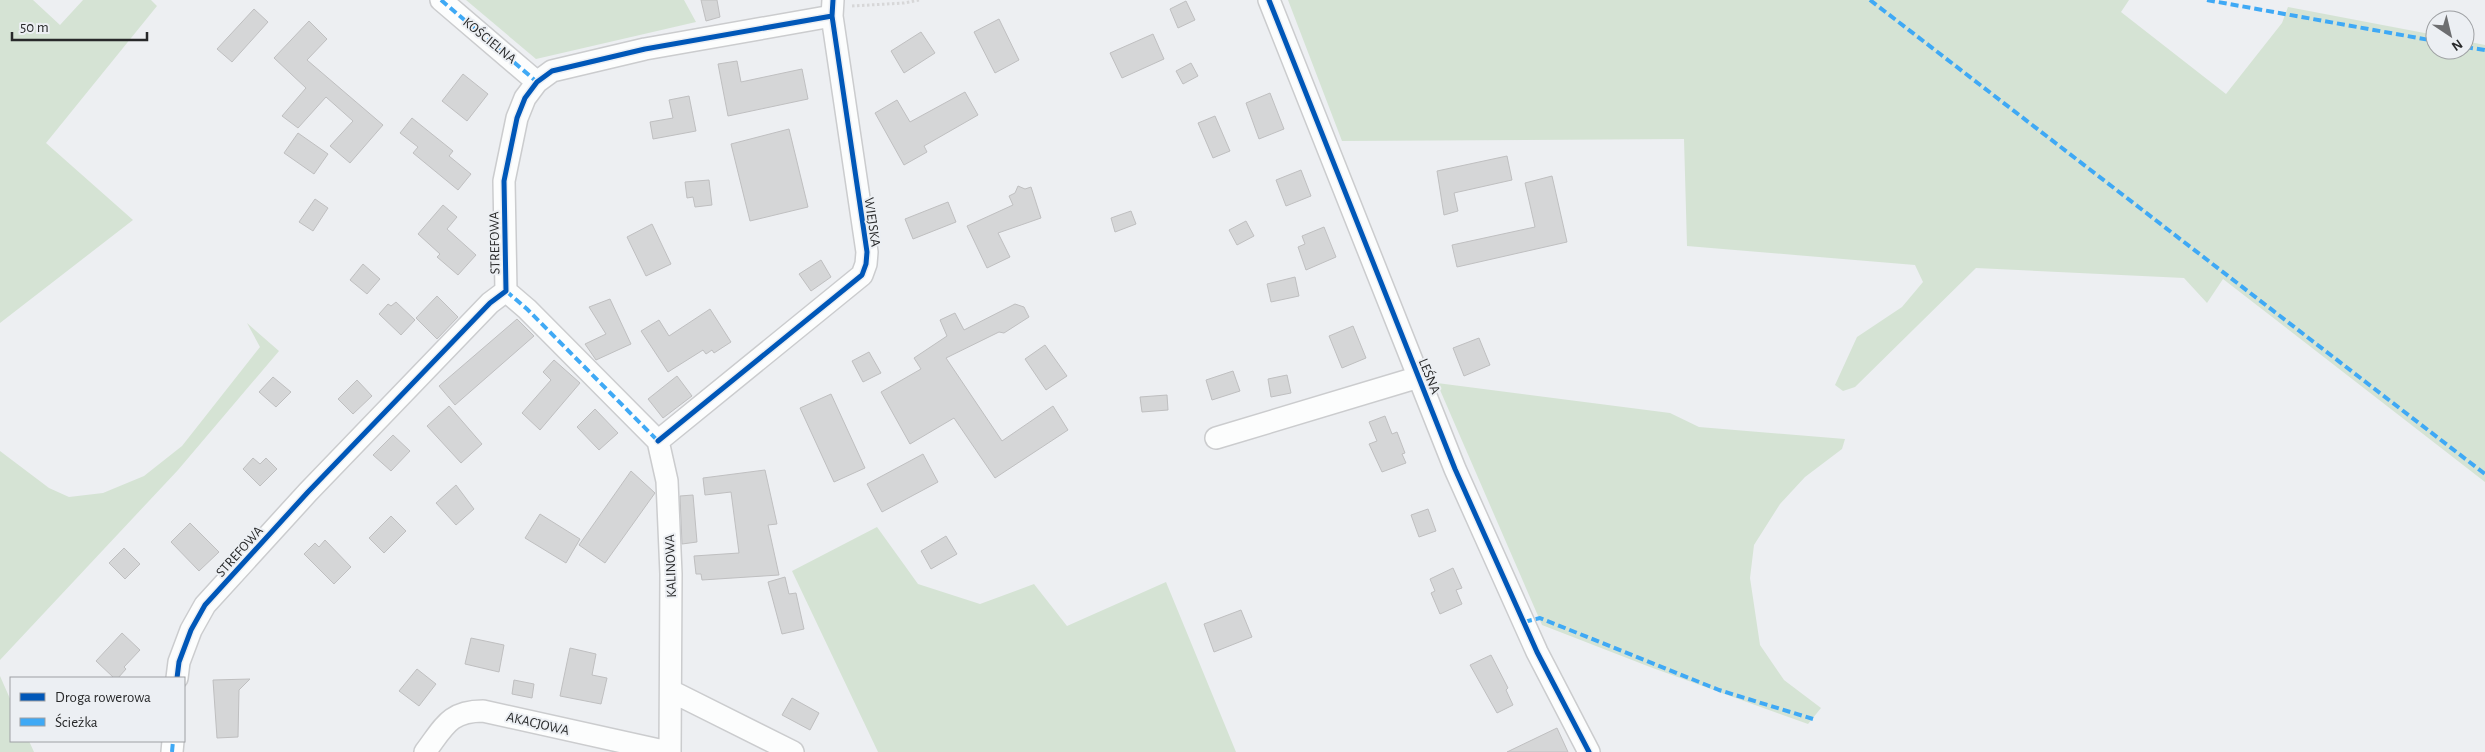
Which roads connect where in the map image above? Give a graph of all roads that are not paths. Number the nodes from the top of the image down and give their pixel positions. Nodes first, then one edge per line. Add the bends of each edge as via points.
1 (441, 0) edge
2 (1270, 0) edge
3 (832, 6) edge
4 (537, 82) junction
5 (506, 291) junction
6 (1419, 377) junction
7 (1216, 438) dead end
8 (658, 441) junction
9 (177, 677) edge
10 (671, 691) junction
11 (425, 752) edge
12 (669, 752) edge
13 (793, 752) edge
14 (1589, 752) edge

1 - 4 street, KOŚCIELNA
2 - 6 street, LEŚNA
3 - 4 street, STREFOWA via 552,71
3 - 8 street, WIEJSKA via 867,252 864,270
4 - 5 street, STREFOWA via 525,98 517,118 504,181
5 - 8 street
5 - 9 street, STREFOWA via 308,492 205,605 191,630
6 - 7 street
6 - 14 street, LEŚNA via 1455,469 1524,622
8 - 10 street, KALINOWA via 667,481
10 - 12 street, KALINOWA
10 - 13 street
11 - 12 street, AKACJOWA via 452,717 466,711 483,711

